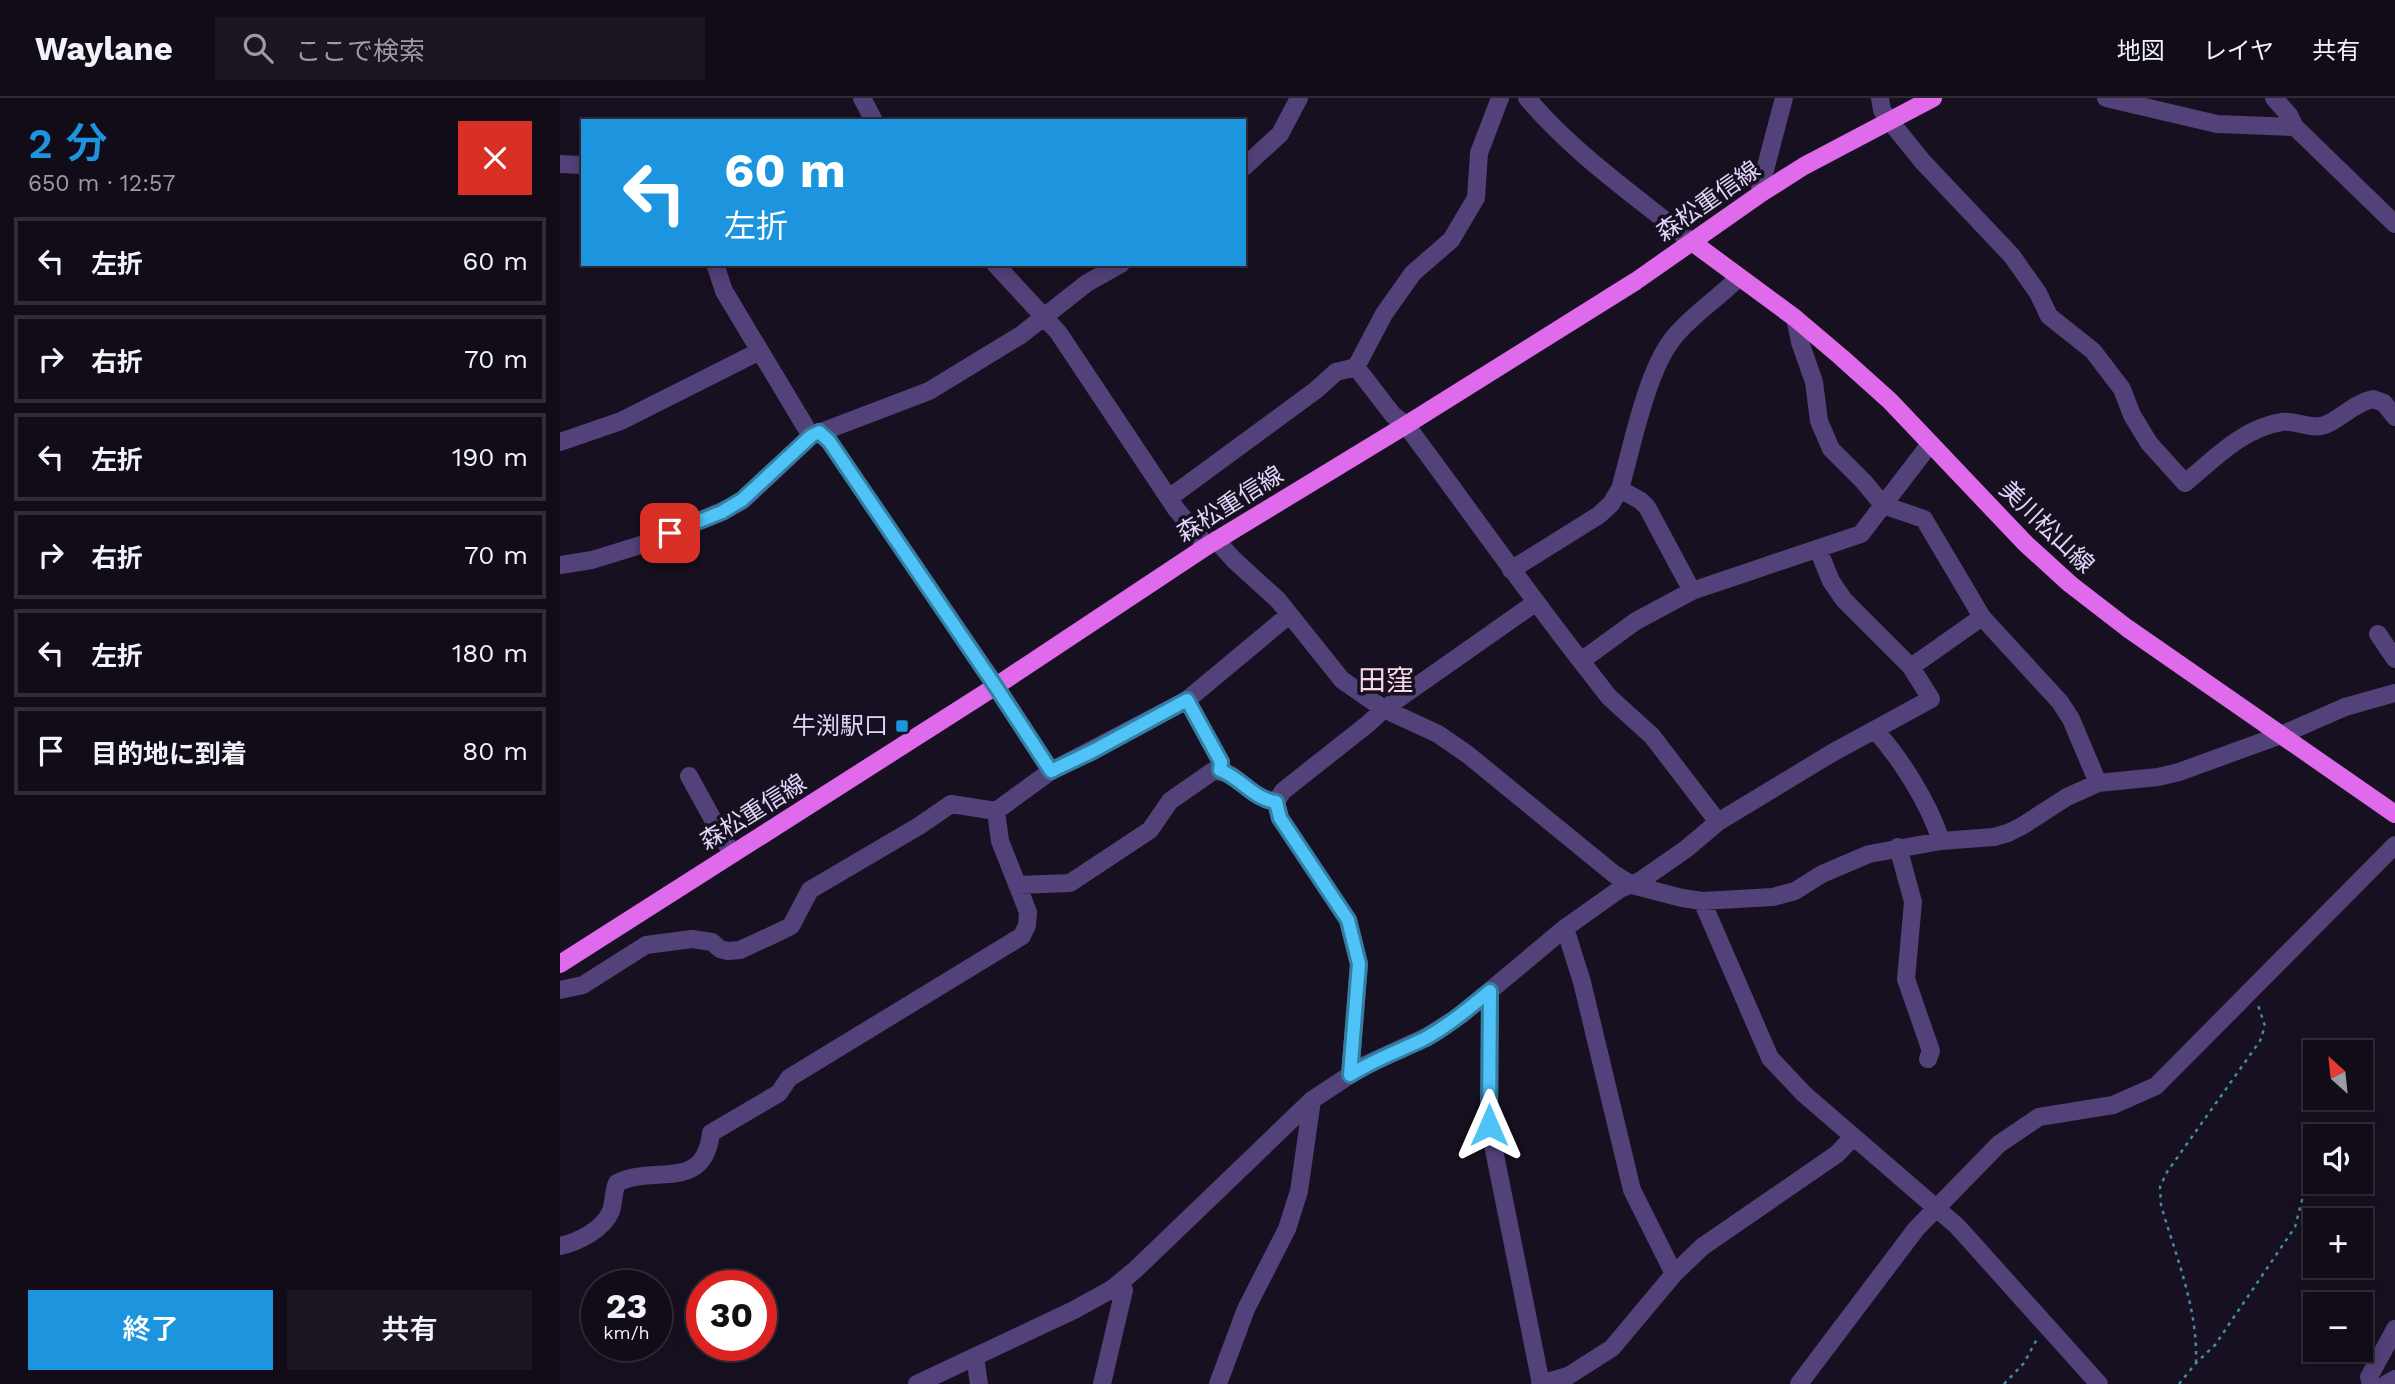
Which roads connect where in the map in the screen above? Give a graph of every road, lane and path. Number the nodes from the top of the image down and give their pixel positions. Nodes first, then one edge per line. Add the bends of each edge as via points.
1 (862, 98) edge
2 (1298, 98) edge
3 (1500, 98) edge
4 (1528, 98) edge
5 (1784, 98) edge
6 (1880, 98) edge
7 (1933, 98) edge
8 (2105, 98) edge
9 (2274, 98) edge
10 (873, 119) edge
11 (1889, 120) junction
12 (2295, 127) junction
13 (560, 164) edge
14 (581, 165) edge
15 (1246, 165) edge
16 (1763, 191) junction
17 (2395, 224) edge
18 (1692, 242) junction
19 (716, 266) edge
20 (997, 266) edge
21 (1118, 266) edge
22 (1740, 277) junction
23 (1044, 317) junction
24 (1796, 318) junction
25 (760, 351) junction
26 (1356, 367) junction
27 (2395, 417) edge
28 (1406, 425) junction
29 (815, 434) junction
30 (560, 442) edge
31 (1930, 444) junction
32 (1620, 489) junction
33 (1169, 498) junction
34 (1883, 505) junction
35 (1211, 543) junction
36 (1818, 549) junction
37 (560, 565) edge
38 (1511, 570) junction
39 (1692, 591) junction
40 (1535, 603) junction
41 (1289, 615) junction
42 (1982, 617) junction
43 (2378, 634) dead end
44 (2395, 659) edge
45 (1581, 661) junction
46 (1911, 667) junction
47 (996, 687) junction
48 (2395, 693) edge
49 (1187, 700) junction
50 (1384, 709) junction
51 (1875, 730) junction
52 (2280, 735) junction
53 (1220, 770) junction
54 (1051, 771) junction
55 (689, 776) dead end
56 (2098, 783) junction
57 (1276, 802) junction
58 (996, 811) junction
59 (2395, 814) edge
60 (1717, 822) junction
61 (1941, 841) junction
62 (2395, 845) edge
63 (1898, 847) junction
64 (733, 854) junction
65 (1017, 885) junction
66 (1632, 885) junction
67 (1702, 901) junction
68 (1565, 928) junction
69 (561, 960) edge
70 (560, 990) edge
71 (1490, 991) junction
72 (2248, 995) junction
73 (1928, 1059) dead end
74 (1350, 1075) junction
75 (1312, 1100) junction
76 (1853, 1137) junction
77 (2304, 1194) edge
78 (1936, 1209) junction
79 (560, 1246) edge
80 (1674, 1274) junction
81 (1120, 1282) junction
82 (2044, 1322) junction
83 (2395, 1329) edge
84 (975, 1357) junction
85 (2196, 1363) junction
86 (2395, 1379) edge
87 (917, 1384) edge
88 (979, 1384) edge
89 (1102, 1384) edge
90 (1218, 1384) edge
91 (1540, 1384) edge
92 (1799, 1384) edge
93 (2004, 1384) edge
94 (2099, 1384) edge
95 (2179, 1384) edge
96 (2371, 1384) edge
97 (2386, 1384) edge

1 - 10 street
2 - 15 street via 1280,134
3 - 26 street via 1479,153 1476,198 1451,240 1413,273 1384,314
4 - 18 street via 1573,146
5 - 16 street via 1766,170 1758,181
6 - 11 street
7 - 11 main road, 森松重信線
8 - 12 street via 2217,124
9 - 12 street
11 - 16 main road, 森松重信線
11 - 27 street via 2012,256 2049,316 2093,351 2122,389 2149,443 2185,483 2249,433 2265,426 2291,421 2314,427 2373,399 2384,403
12 - 17 street
13 - 14 street
16 - 18 main road, 森松重信線
18 - 22 main road, 美川松山線
18 - 28 main road, 森松重信線
19 - 25 street via 724,292
20 - 23 street
21 - 23 street
22 - 24 main road, 美川松山線
22 - 32 street via 1674,337 1654,369
23 - 29 street via 929,391
23 - 33 street
24 - 31 main road, 美川松山線 via 1890,401
24 - 34 street via 1814,382 1819,421 1831,449
25 - 29 street
25 - 30 street via 621,421
26 - 28 street
26 - 33 street via 1336,372
28 - 35 main road, 森松重信線
28 - 38 street
29 - 37 street via 742,500 722,512 645,544
29 - 47 street via 829,441
31 - 34 street
31 - 52 main road, 美川松山線 via 2070,584
32 - 38 street via 1599,515
32 - 39 street via 1647,507
33 - 35 street
34 - 36 street via 1861,534
34 - 42 street via 1924,519
35 - 41 street via 1278,600
35 - 47 main road, 森松重信線
36 - 39 street
36 - 46 street via 1844,600
38 - 40 street
39 - 45 street via 1636,621
40 - 45 street
40 - 50 street
41 - 49 street
41 - 50 street via 1342,680
42 - 46 street
42 - 56 street via 2060,702
43 - 44 street
45 - 60 street via 1609,697 1651,736
46 - 51 street via 1931,699
47 - 54 street
47 - 64 main road, 森松重信線
48 - 52 street via 2345,707
49 - 53 street via 1221,762
49 - 54 street
50 - 57 street via 1283,791
50 - 66 street via 1438,734 1467,754
51 - 60 street
51 - 61 street via 1892,749 1936,824
52 - 56 street via 2179,772
52 - 59 main road, 美川松山線
53 - 57 street via 1262,800
53 - 65 street via 1170,801 1150,830 1070,883
54 - 58 street
55 - 64 street
56 - 61 street via 2008,833
57 - 74 street via 1280,818 1348,920 1359,964
58 - 65 street via 1000,841
58 - 70 street via 951,804 820,882 804,896 791,926 740,950 720,949 703,939 646,945 583,985
60 - 66 street
61 - 63 street
62 - 72 street
63 - 67 street via 1847,862 1795,891 1773,897
63 - 73 street via 1913,902 1906,979 1931,1051
64 - 69 main road, 森松重信線
65 - 79 street via 1028,912 1022,936 789,1077 779,1093 711,1133 708,1154 690,1171 617,1183 603,1224
66 - 67 street
66 - 68 street
67 - 76 street via 1770,1058
68 - 71 street
68 - 80 street via 1632,1190
71 - 74 street via 1426,1037
71 - 91 street via 1489,1125
72 - 78 street via 2155,1086 2113,1105 2039,1117 1999,1144
72 - 85 path via 2263,1017 2260,1041 2167,1172 2161,1188 2161,1205 2193,1312
74 - 75 street
75 - 81 street
75 - 90 street via 1299,1191 1287,1229 1246,1309
76 - 78 street
76 - 80 street via 1837,1154 1702,1247
77 - 85 path via 2295,1227 2215,1345
78 - 82 street
78 - 92 street
80 - 91 street via 1612,1348 1568,1376
81 - 84 street via 1074,1310
81 - 89 street via 1124,1290
82 - 93 path via 2024,1363
82 - 94 street
83 - 96 street via 2369,1377
84 - 87 street
84 - 88 street
85 - 95 path
86 - 97 street

